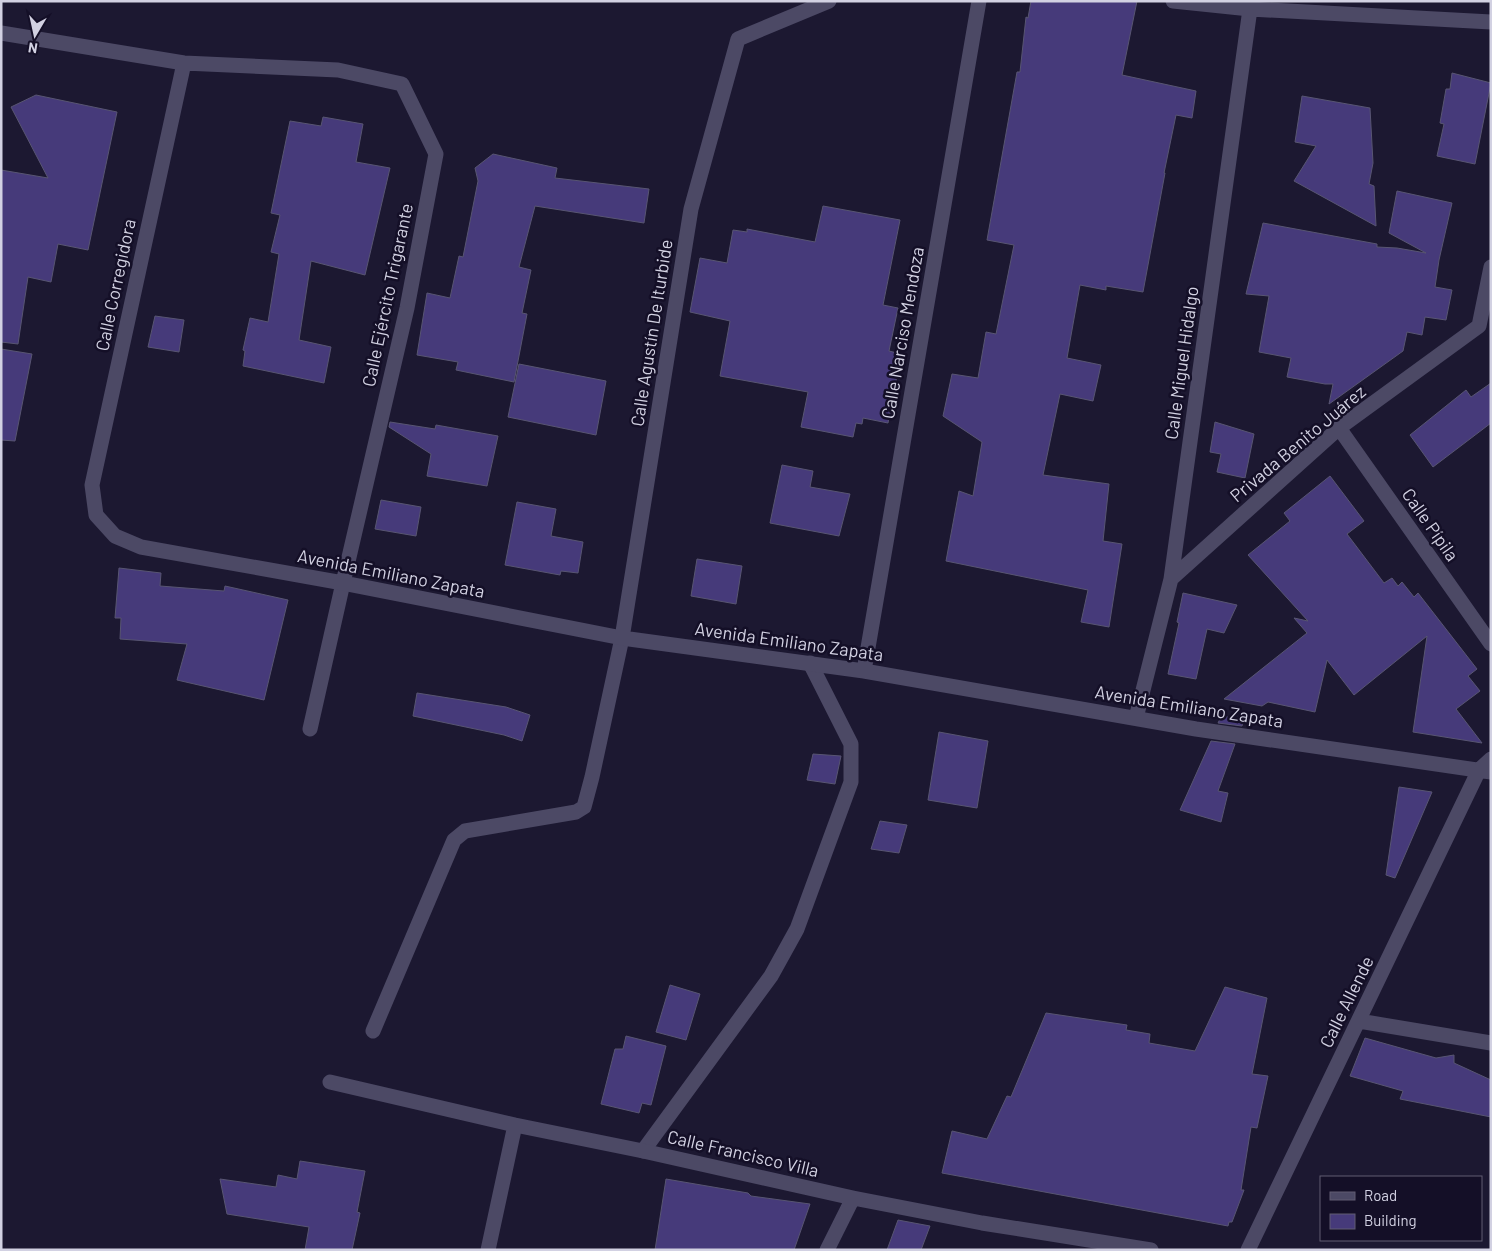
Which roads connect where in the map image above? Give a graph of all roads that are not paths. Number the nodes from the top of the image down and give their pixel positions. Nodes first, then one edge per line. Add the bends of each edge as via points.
1 (829, 1) edge
2 (979, 1) edge
3 (1173, 1) edge
4 (1250, 9) junction
5 (1491, 22) edge
6 (1, 33) edge
7 (184, 64) junction
8 (1491, 267) edge
9 (1339, 428) junction
10 (96, 515) joint
11 (1171, 579) junction
12 (343, 583) junction
13 (622, 638) junction
14 (1491, 644) edge
15 (810, 663) junction
16 (864, 670) junction
17 (1136, 718) junction
18 (310, 729) dead end
19 (1491, 759) edge
20 (1485, 771) edge
21 (1359, 1021) junction
22 (372, 1031) dead end
23 (1491, 1043) edge
24 (330, 1082) dead end
25 (515, 1126) junction
26 (643, 1150) junction
27 (853, 1198) junction
28 (488, 1250) edge
29 (827, 1250) edge
30 (1151, 1250) edge
31 (1248, 1250) edge

1 - 13 street, Calle Agustín De Iturbide via 738,38 691,209
2 - 16 street, Calle Narciso Mendoza
3 - 4 street
4 - 5 street
4 - 11 street, Calle Miguel Hidalgo
6 - 7 street
7 - 10 street, Calle Corregidora via 92,485
7 - 12 street, Calle Ejército Trigarante via 338,70 402,84 436,154 407,308
8 - 9 street, Privada Benito Juárez via 1479,326
9 - 11 street, Privada Benito Juárez
9 - 14 street, Calle Pípila
10 - 12 street, Avenida Emiliano Zapata via 115,536 141,547
11 - 17 street, Calle Miguel Hidalgo
12 - 13 street, Avenida Emiliano Zapata
12 - 18 street
13 - 15 street, Avenida Emiliano Zapata
13 - 22 street, Calle Agustín De Iturbide via 584,807 576,812 465,831 454,840
15 - 16 street, Avenida Emiliano Zapata
15 - 26 street via 851,744 851,782 797,929 770,976
16 - 17 street, Avenida Emiliano Zapata
17 - 20 street, Avenida Emiliano Zapata
19 - 20 street
20 - 21 street, Calle Allende
21 - 23 street
21 - 31 street, Calle Allende
24 - 25 street, Calle Francisco Villa
25 - 26 street, Calle Francisco Villa
25 - 28 street
26 - 27 street, Calle Francisco Villa
27 - 29 street
27 - 30 street, Calle Francisco Villa via 982,1224

